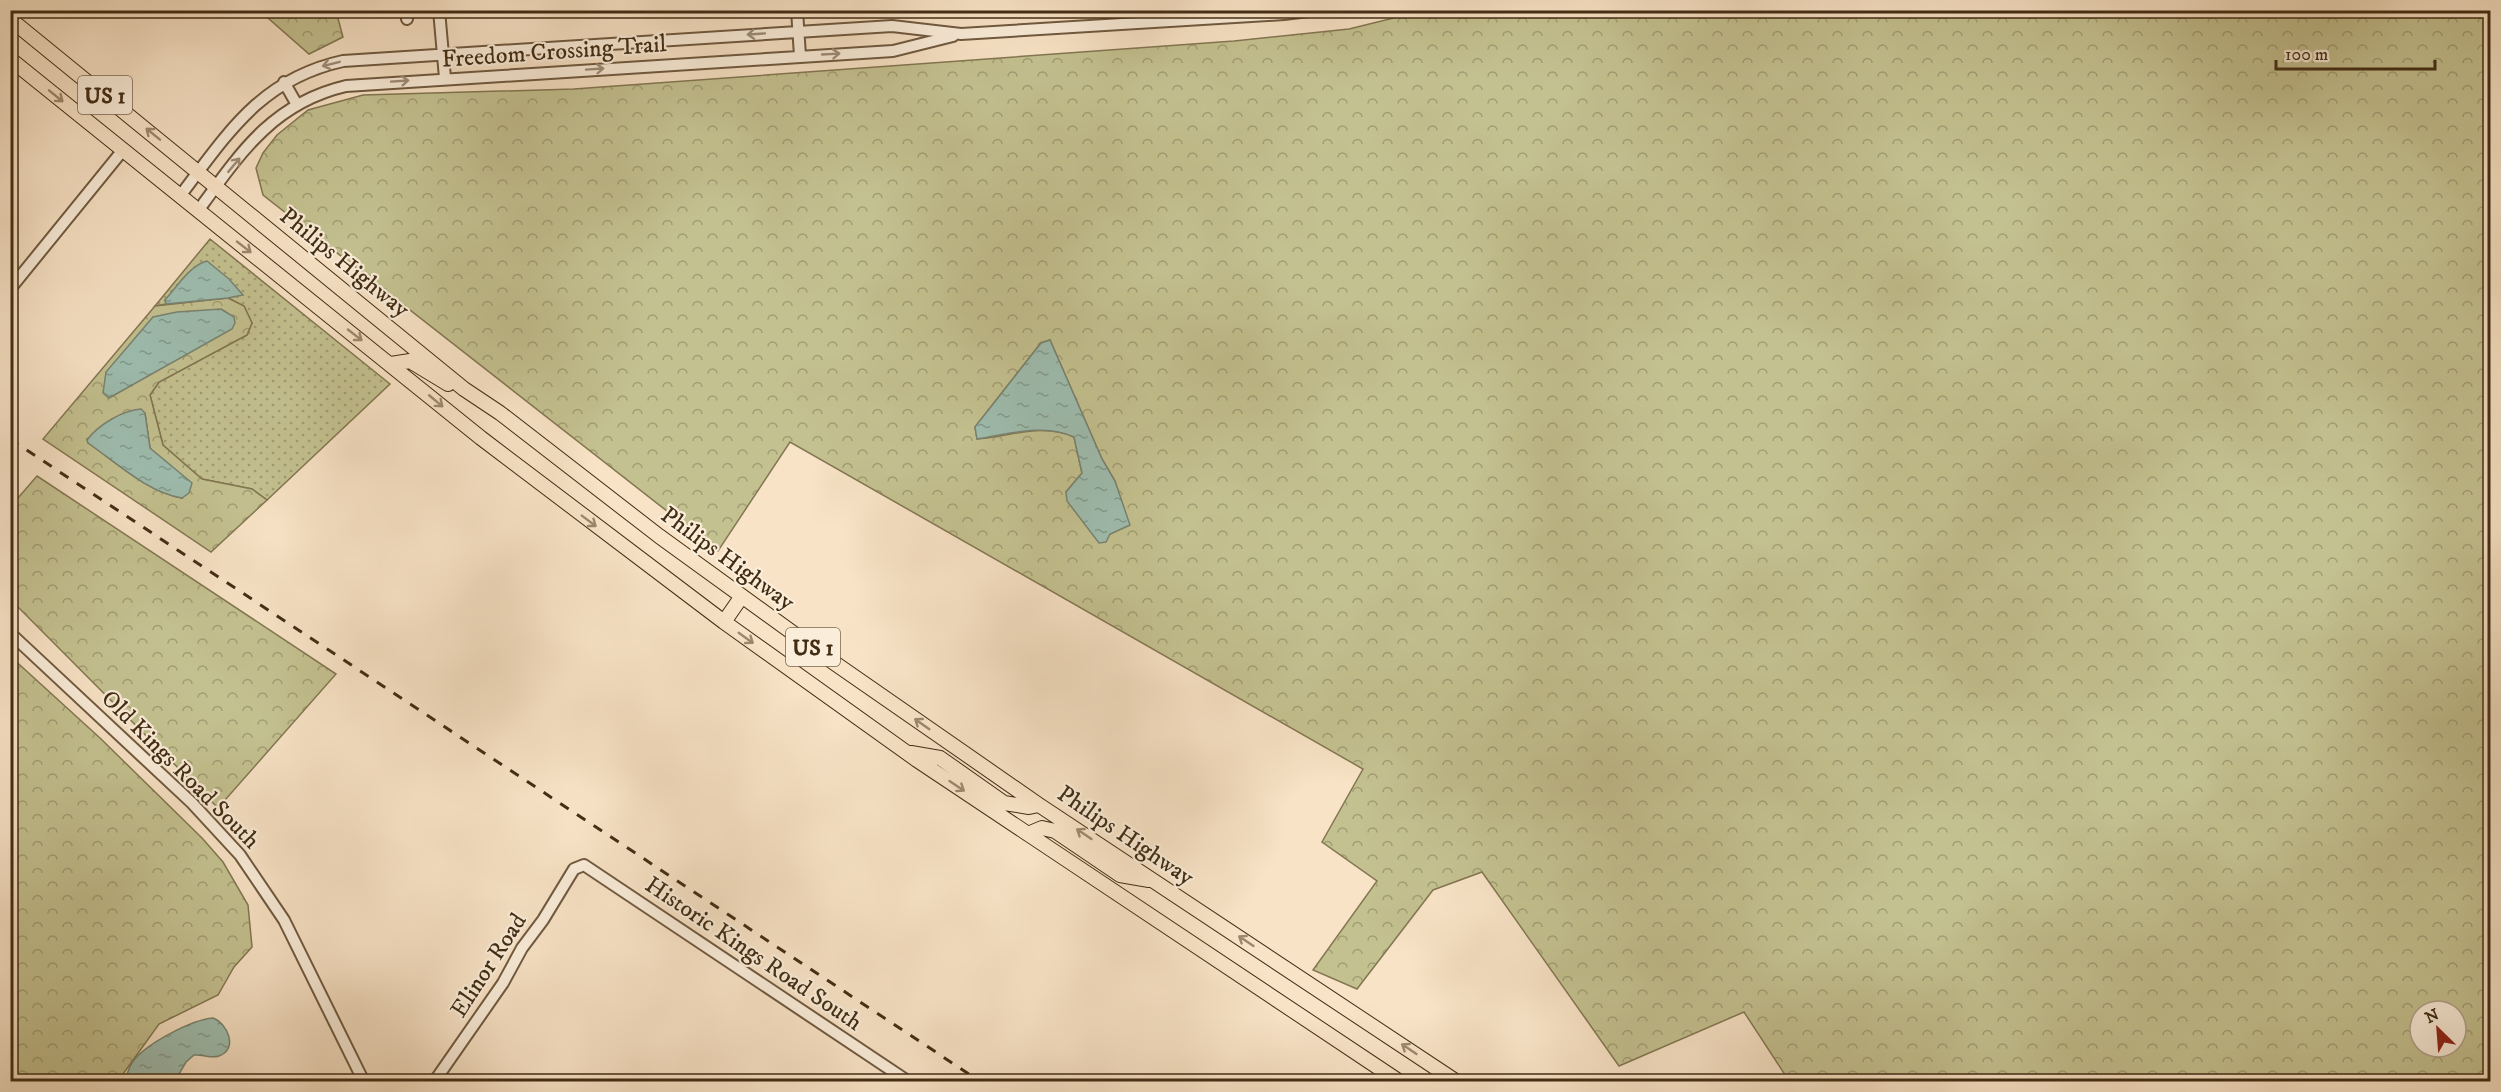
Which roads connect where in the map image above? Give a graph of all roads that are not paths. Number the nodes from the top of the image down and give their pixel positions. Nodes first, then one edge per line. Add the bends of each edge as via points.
1 (440, 10) edge
2 (797, 10) edge
3 (1317, 10) edge
4 (10, 19) edge
5 (798, 32) junction
6 (961, 34) junction
7 (444, 54) junction
8 (800, 56) junction
9 (10, 59) edge
10 (446, 78) junction
11 (285, 82) junction
12 (296, 104) junction
13 (123, 150) junction
14 (199, 171) junction
15 (216, 185) junction
16 (180, 196) junction
17 (198, 211) junction
18 (10, 290) edge
19 (391, 364) junction
20 (465, 389) junction
21 (742, 596) junction
22 (724, 622) junction
23 (10, 633) edge
24 (906, 752) junction
25 (1039, 805) junction
26 (1028, 834) junction
27 (574, 869) joint
28 (1154, 881) junction
29 (364, 1082) edge
30 (434, 1082) edge
31 (909, 1082) edge
32 (1400, 1082) edge
33 (1457, 1082) edge

1 - 7 street
2 - 5 street
3 - 6 street, Freedom Crossing Trail
14 -> 4 main road, Philips Highway / US 1
5 - 6 street, Freedom Crossing Trail via 892,26
5 -> 7 street, Freedom Crossing Trail
5 - 8 street
8 -> 6 street, Freedom Crossing Trail via 893,51
7 - 10 street
7 -> 11 street, Freedom Crossing Trail via 343,61
10 -> 8 street, Freedom Crossing Trail
9 -> 13 main road, US 1
12 -> 10 street, Freedom Crossing Trail via 346,86
11 - 12 street
11 - 14 street, Freedom Crossing Trail via 244,115
15 -> 12 street, Freedom Crossing Trail via 271,122
13 - 16 main road, US 1
13 - 18 street
14 - 15 main road, Philips Highway / US 1
14 - 16 street, Freedom Crossing Trail
15 - 17 street, Freedom Crossing Trail
15 - 20 main road, Philips Highway / US 1
16 - 17 main road, US 1
17 -> 19 main road, US 1
19 - 20 main road via 410,361 442,382
19 -> 22 main road, US 1 via 481,438
20 - 21 main road, Philips Highway / US 1
21 - 22 main road
25 -> 21 main road, Philips Highway / US 1
22 -> 24 main road, US 1
23 - 29 street, Old Kings Road South via 192,803 238,852 284,920
24 - 25 main road via 940,758 1004,803
24 -> 26 main road, US 1
28 -> 25 main road, Philips Highway / US 1
26 - 28 main road via 1042,828 1055,831 1120,875
26 - 32 main road, US 1
27 - 30 street, Elinor Road
27 - 31 street, Historic Kings Road South via 584,865
33 -> 28 main road, Philips Highway / US 1

